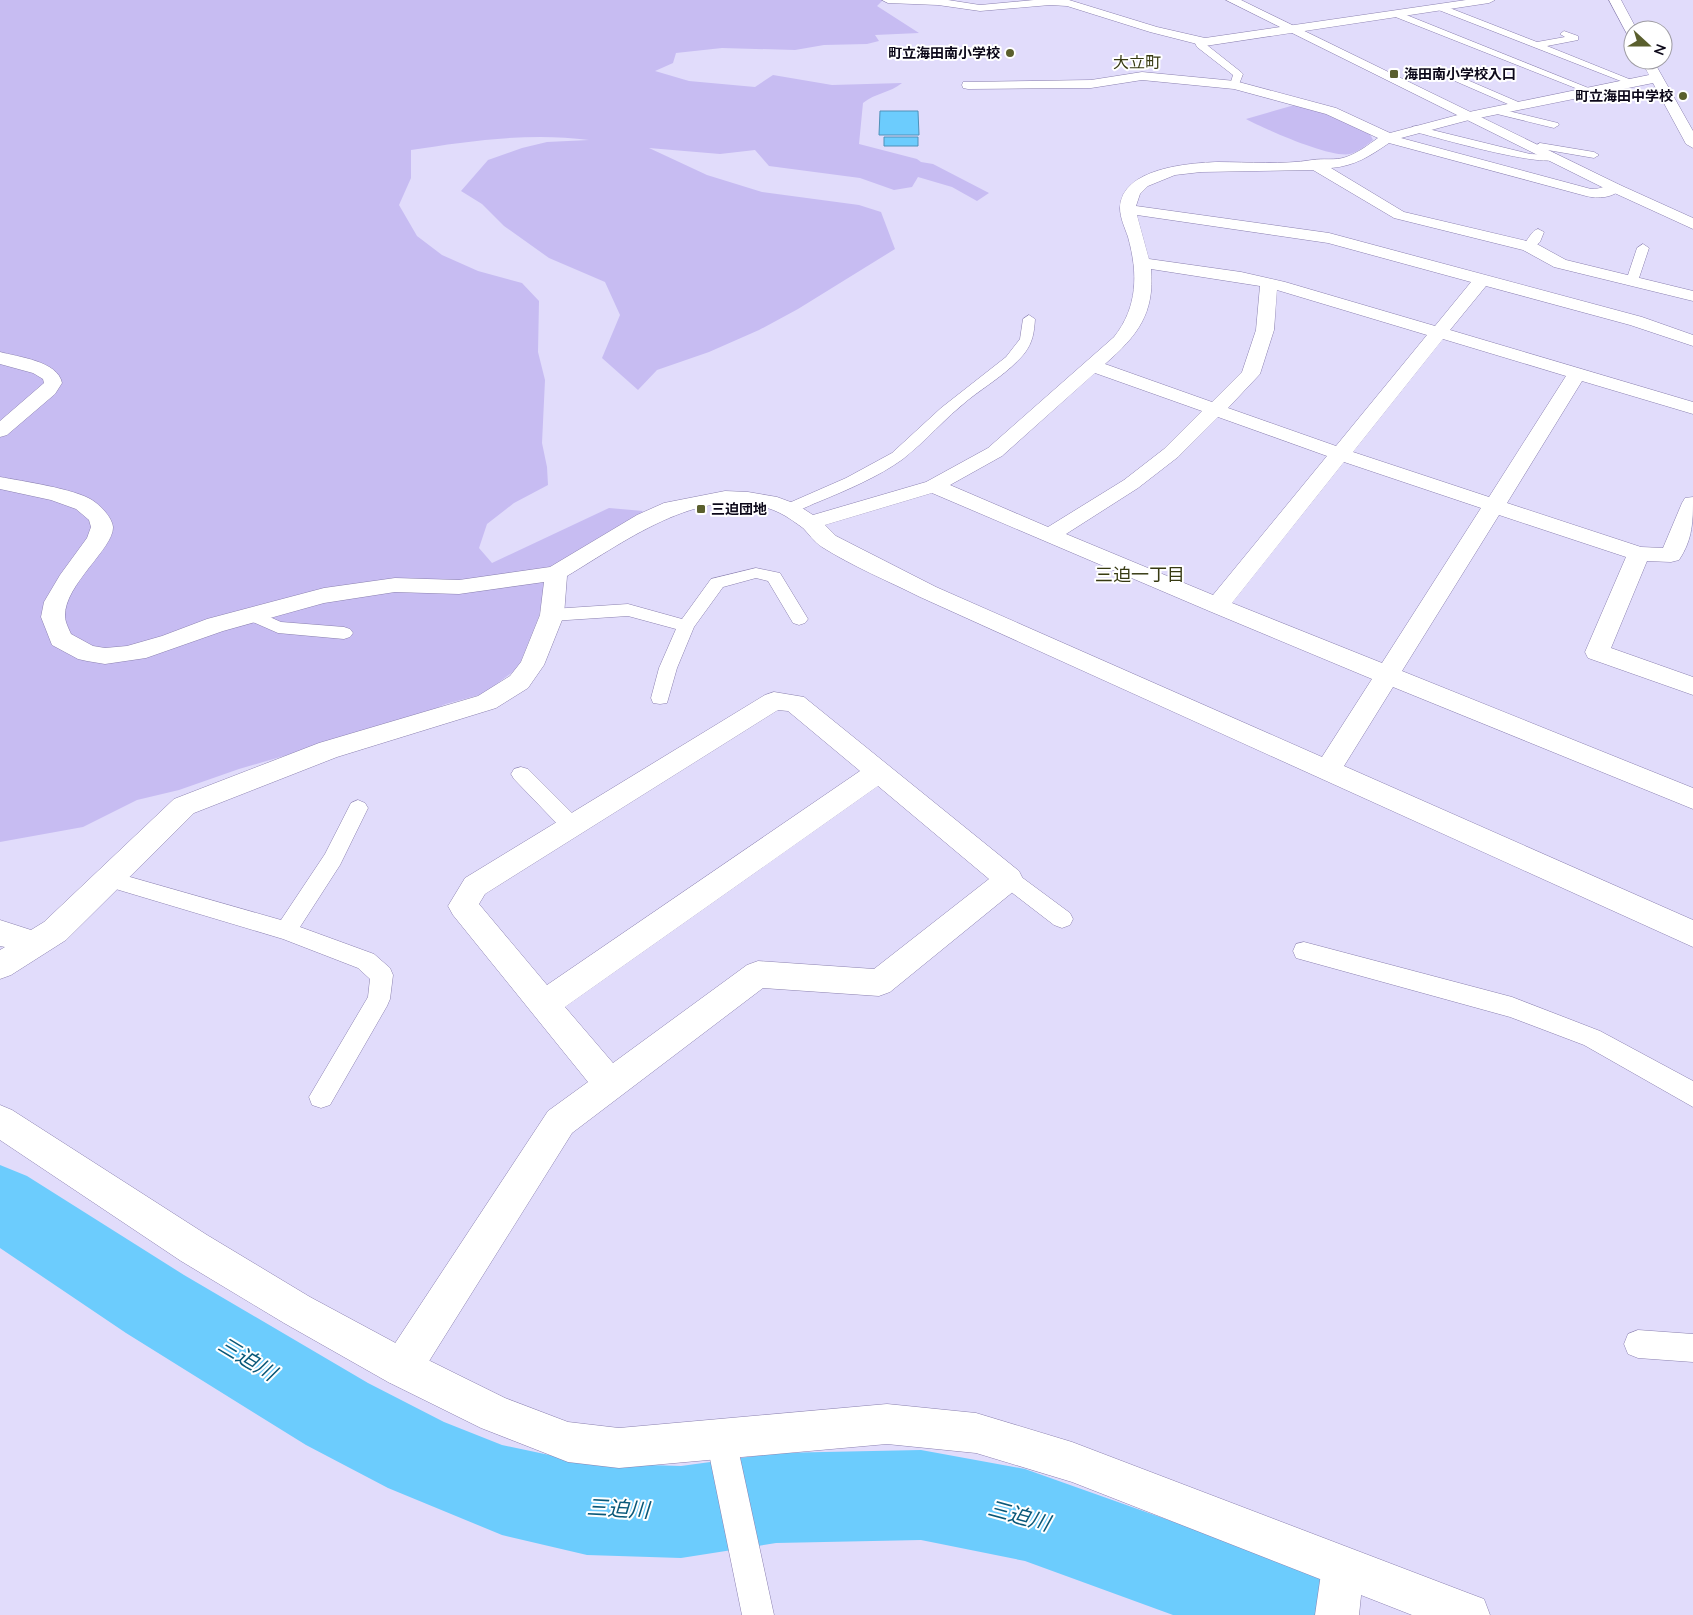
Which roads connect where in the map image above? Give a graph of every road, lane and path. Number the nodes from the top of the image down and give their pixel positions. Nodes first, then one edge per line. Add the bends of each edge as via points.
1 (888, 0) edge
2 (943, 0) edge
3 (1049, 0) edge
4 (1232, 0) edge
5 (1489, 0) edge
6 (1615, 0) edge
7 (1068, 3) junction
8 (1447, 4) edge
9 (1396, 14) junction
10 (1626, 20) edge
11 (1290, 29) junction
12 (1564, 34) dead end
13 (1198, 41) junction
14 (1536, 45) junction
15 (1653, 70) edge
16 (1458, 79) dead end
17 (1658, 79) junction
18 (1634, 82) junction
19 (968, 85) dead end
20 (1235, 85) junction
21 (1591, 91) junction
22 (1520, 106) junction
23 (1495, 111) junction
24 (1469, 116) junction
25 (1554, 124) dead end
26 (1416, 129) junction
27 (1388, 138) junction
28 (1527, 144) junction
29 (1693, 144) edge
30 (1594, 155) dead end
31 (1555, 158) junction
32 (1314, 164) junction
33 (1615, 188) junction
34 (1128, 209) junction
35 (1693, 224) edge
36 (1643, 248) dead end
37 (1143, 263) junction
38 (1482, 279) junction
39 (1632, 281) junction
40 (1269, 284) junction
41 (1693, 296) edge
42 (1029, 319) dead end
43 (1439, 333) junction
44 (1693, 341) edge
45 (0, 358) edge
46 (1093, 366) junction
47 (1576, 374) junction
48 (1693, 408) edge
49 (1216, 410) junction
50 (0, 431) edge
51 (1340, 454) junction
52 (0, 483) edge
53 (933, 486) junction
54 (1693, 503) edge
55 (1492, 505) junction
56 (788, 509) junction
57 (810, 523) junction
58 (1050, 534) junction
59 (1639, 554) junction
60 (556, 573) junction
61 (1217, 606) junction
62 (252, 615) junction
63 (552, 616) junction
64 (799, 619) dead end
65 (686, 626) junction
66 (344, 632) dead end
67 (1387, 675) junction
68 (1693, 686) edge
69 (660, 698) dead end
70 (1327, 771) junction
71 (879, 772) junction
72 (520, 774) dead end
73 (1693, 799) edge
74 (358, 808) dead end
75 (572, 826) junction
76 (109, 879) junction
77 (1009, 879) junction
78 (1062, 919) dead end
79 (286, 931) junction
80 (0, 933) edge
81 (1693, 934) edge
82 (33, 945) junction
83 (1304, 951) dead end
84 (0, 966) edge
85 (544, 1004) junction
86 (610, 1084) junction
87 (1693, 1096) edge
88 (321, 1097) dead end
89 (0, 1120) edge
90 (1638, 1344) dead end
91 (1693, 1348) edge
92 (402, 1368) junction
93 (723, 1452) junction
94 (1340, 1593) edge
95 (758, 1615) edge
96 (1468, 1615) edge

1 - 7 street via 980,8
2 - 3 lane via 981,6
3 - 7 lane
4 - 11 street
5 - 8 street
6 - 10 street
7 - 13 street
8 - 9 street
8 - 14 lane
9 - 11 street
9 - 21 lane
11 - 13 street
11 - 24 street
12 - 14 lane via 1574,38
13 - 20 lane via 1238,74
14 - 18 lane
15 - 17 street
16 - 22 lane
17 - 18 street
17 - 29 street
18 - 21 street
19 - 20 street via 1091,84 1142,76
20 - 27 street via 1331,111
21 - 22 street
22 - 23 street
23 - 24 street
23 - 25 lane
24 - 26 street
24 - 28 street
26 - 27 street
26 - 31 lane via 1530,157
27 - 32 street via 1352,160
27 - 33 street via 1591,194
28 - 30 lane
28 - 31 street
31 - 33 street
32 - 34 street via 1182,170 1146,181 1134,193
32 - 39 street via 1399,215 1534,239 1560,264
33 - 35 street
34 - 37 street
34 - 38 street via 1329,238
36 - 39 lane
37 - 40 street
37 - 46 street via 1143,293 1132,328
38 - 43 street
38 - 44 street via 1636,321
39 - 41 street
40 - 43 street
40 - 49 street via 1266,330 1251,374
42 - 56 lane via 1027,340 1017,352 952,405 917,440 889,462
43 - 47 street
43 - 51 street
45 - 50 street via 40,369 52,377 52,383 40,398
46 - 49 street
46 - 53 street via 995,452
47 - 48 street
47 - 55 street
49 - 51 street
49 - 58 street via 1171,454
51 - 55 street
51 - 61 street
52 - 62 street via 84,504 99,518 102,527 98,539 70,575 56,602 53,617 61,639 71,646 105,656 146,650
53 - 57 street
53 - 58 street
54 - 59 street via 1671,555
55 - 59 street
55 - 67 street
56 - 57 street
56 - 60 street via 748,498 725,497 672,508 645,520
57 - 70 street via 828,541 928,592
58 - 61 street
59 - 68 street via 1597,652
60 - 62 street via 459,587 395,585 324,596
60 - 63 street
61 - 67 street
62 - 66 lane via 278,626
63 - 65 lane via 628,610
63 - 76 street via 532,665 506,692 488,702 328,750 184,806
64 - 65 lane via 774,576 756,574 717,583
65 - 69 lane via 668,668
67 - 70 street
67 - 73 street
70 - 81 street
71 - 75 street via 795,703 774,701
71 - 77 street
71 - 85 street
72 - 75 lane
74 - 79 lane via 333,859
75 - 85 street via 475,886 463,906
76 - 79 lane
76 - 82 street via 55,931
77 - 78 lane
77 - 86 street via 879,984 758,974
79 - 88 lane via 366,961 382,975 379,999
80 - 82 street
82 - 84 street
83 - 87 lane via 1512,1007 1592,1038
85 - 86 street
86 - 92 street via 560,1122
89 - 92 street via 194,1248
90 - 91 lane
92 - 93 street via 495,1414 568,1442 619,1448
93 - 94 street via 887,1424 976,1434 1072,1462
93 - 95 lane
94 - 96 street

